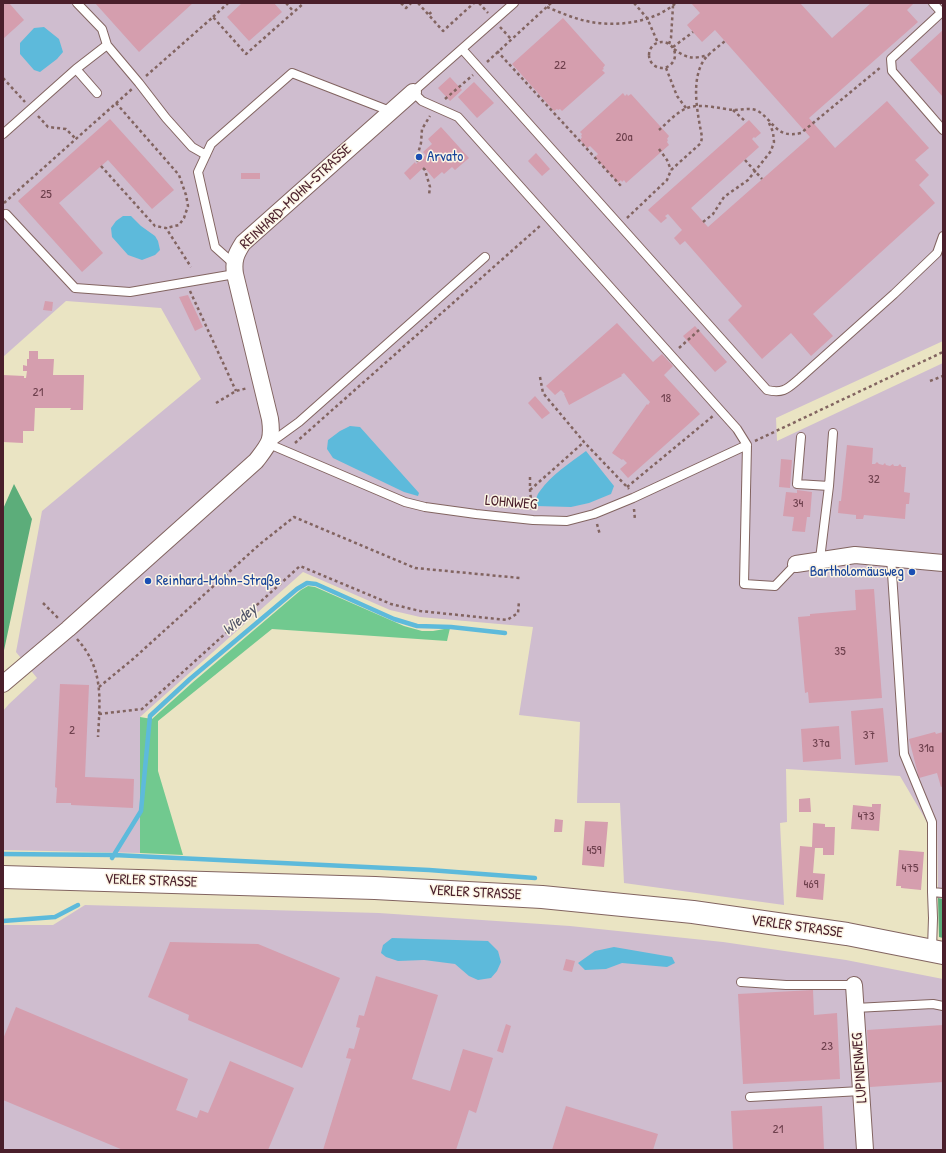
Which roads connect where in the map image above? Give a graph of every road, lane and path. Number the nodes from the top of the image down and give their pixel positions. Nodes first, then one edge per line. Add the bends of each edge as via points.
1 (77, 3) edge
2 (228, 3) edge
3 (286, 3) edge
4 (304, 3) edge
5 (401, 3) edge
6 (411, 3) edge
7 (418, 3) edge
8 (474, 3) edge
9 (514, 3) edge
10 (551, 3) edge
11 (634, 3) edge
12 (676, 3) edge
13 (932, 3) edge
14 (673, 6) junction
15 (546, 7) junction
16 (433, 11) dead end
17 (294, 12) junction
18 (942, 12) edge
19 (429, 14) junction
20 (213, 17) junction
21 (647, 18) junction
22 (494, 21) junction
23 (693, 32) dead end
24 (511, 39) junction
25 (725, 41) dead end
26 (658, 43) junction
27 (669, 44) junction
28 (107, 45) junction
29 (673, 48) junction
30 (462, 49) junction
31 (497, 51) junction
32 (709, 54) junction
33 (891, 59) junction
34 (666, 68) junction
35 (479, 69) junction
36 (76, 70) junction
37 (139, 83) junction
38 (413, 92) junction
39 (97, 93) dead end
40 (116, 103) junction
41 (698, 106) junction
42 (434, 107) junction
43 (686, 108) junction
44 (732, 110) junction
45 (390, 111) junction
46 (768, 120) junction
47 (746, 122) dead end
48 (659, 130) dead end
49 (943, 130) edge
50 (3, 134) edge
51 (658, 149) dead end
52 (206, 155) junction
53 (745, 160) dead end
54 (418, 162) dead end
55 (101, 166) dead end
56 (423, 168) dead end
57 (672, 170) junction
58 (755, 172) junction
59 (762, 179) dead end
60 (621, 186) dead end
61 (429, 195) dead end
62 (3, 204) edge
63 (6, 214) dead end
64 (549, 218) junction
65 (703, 222) dead end
66 (619, 225) junction
67 (166, 228) junction
68 (943, 236) edge
69 (485, 257) dead end
70 (191, 267) dead end
71 (234, 269) junction
72 (186, 282) junction
73 (707, 322) junction
74 (943, 352) edge
75 (671, 355) junction
76 (943, 376) edge
77 (540, 377) dead end
78 (930, 381) dead end
79 (262, 384) junction
80 (236, 391) junction
81 (216, 403) dead end
82 (721, 410) junction
83 (833, 433) dead end
84 (801, 437) dead end
85 (584, 442) junction
86 (270, 444) junction
87 (747, 445) junction
88 (286, 451) junction
89 (530, 477) dead end
90 (829, 486) junction
91 (627, 487) junction
92 (530, 490) junction
93 (633, 498) junction
94 (533, 520) junction
95 (891, 558) junction
96 (820, 559) junction
97 (943, 563) edge
98 (796, 564) joint
99 (520, 578) dead end
100 (519, 601) dead end
101 (43, 603) dead end
102 (55, 615) dead end
103 (68, 629) junction
104 (3, 684) edge
105 (99, 687) junction
106 (99, 714) junction
107 (98, 737) dead end
108 (3, 877) edge
109 (932, 892) junction
110 (943, 893) edge
111 (937, 951) edge
112 (741, 982) dead end
113 (854, 985) joint
114 (943, 1006) edge
115 (855, 1008) junction
116 (861, 1091) junction
117 (750, 1097) dead end
118 (865, 1150) edge

1 - 28 lane via 102,29
2 - 20 path
3 - 17 path
4 - 17 path
5 - 6 path via 406,8
7 - 19 path
8 - 19 path via 443,30
9 - 22 lane
10 - 15 path
11 - 21 path
12 - 14 path
13 - 18 lane
14 - 21 path via 660,15
14 - 27 path
15 - 21 path via 592,22 633,22
15 - 24 path
16 - 19 path
17 - 20 path via 246,54
18 - 33 lane
20 - 37 path
21 - 26 path
22 - 24 path
22 - 30 lane
23 - 29 path
24 - 31 path
25 - 32 path
26 - 27 path
26 - 34 path via 649,52 650,60 655,67
27 - 29 path
28 - 36 lane
28 - 37 lane
29 - 32 path via 689,57 697,58
29 - 34 path via 676,53 674,62
30 - 35 lane
30 - 38 lane
31 - 35 path
31 - 60 path
32 - 41 path via 697,78
33 - 46 path via 801,133 791,136 783,134
33 - 49 lane via 892,71
34 - 43 path via 677,96
35 - 42 path via 444,100 436,100
35 - 66 lane
36 - 39 lane
36 - 50 lane
37 - 40 path
37 - 52 lane via 192,147
38 - 42 lane via 422,102
38 - 45 street, REINHARD-MOHN-STRASSE
40 - 62 path
40 - 67 path via 179,175 188,206 179,225
41 - 43 path
41 - 44 path
41 - 57 path via 702,140
42 - 54 path via 422,129
42 - 64 lane via 458,117
43 - 48 path
44 - 46 path via 753,109
44 - 47 path
45 - 52 lane via 292,74 211,144
45 - 71 street, REINHARD-MOHN-STRASSE via 244,243 237,253
46 - 58 path via 774,142 771,151
51 - 57 path
52 - 71 lane via 198,172 215,247
53 - 58 path
55 - 67 path via 155,226
56 - 61 path via 430,187
57 - 66 path via 667,180
58 - 59 path
58 - 65 path via 724,197 713,214
63 - 72 lane via 75,288 130,292
64 - 75 lane
64 - 88 path
66 - 73 lane
67 - 70 path
68 - 73 lane via 937,253 784,391 768,390
69 - 86 lane via 299,422
71 - 72 lane
71 - 79 street
72 - 80 path
73 - 75 path
74 - 87 path
75 - 82 lane
76 - 78 path
77 - 85 path via 543,393
79 - 80 path
79 - 86 street via 272,432
80 - 81 path
82 - 87 lane
82 - 91 path
83 - 90 lane
84 - 90 lane via 797,484
85 - 91 path
85 - 92 path
86 - 88 lane, LOHNWEG
86 - 103 street via 256,461
87 - 93 lane, LOHNWEG
87 - 98 lane via 744,584 775,586
88 - 94 lane, LOHNWEG via 405,502 424,507
89 - 92 path
90 - 96 lane
91 - 93 path
92 - 94 path
93 - 94 lane, LOHNWEG via 594,514 567,521
95 - 96 street via 855,555
95 - 97 street
95 - 109 lane via 904,754 932,822
96 - 98 street
99 - 105 path via 414,568 294,517
100 - 106 path via 518,614 507,620 420,611 391,604 300,566 142,709
101 - 102 path
103 - 104 street
103 - 105 path via 84,648 94,666
105 - 106 path
106 - 107 path
108 - 111 main road, VERLER STRASSE via 375,888 542,897 693,912 847,934
109 - 110 lane
109 - 111 lane
112 - 113 lane
113 - 115 street, LUPINENWEG
114 - 115 lane via 933,1004
115 - 116 street, LUPINENWEG
116 - 117 lane
116 - 118 street, LUPINENWEG

